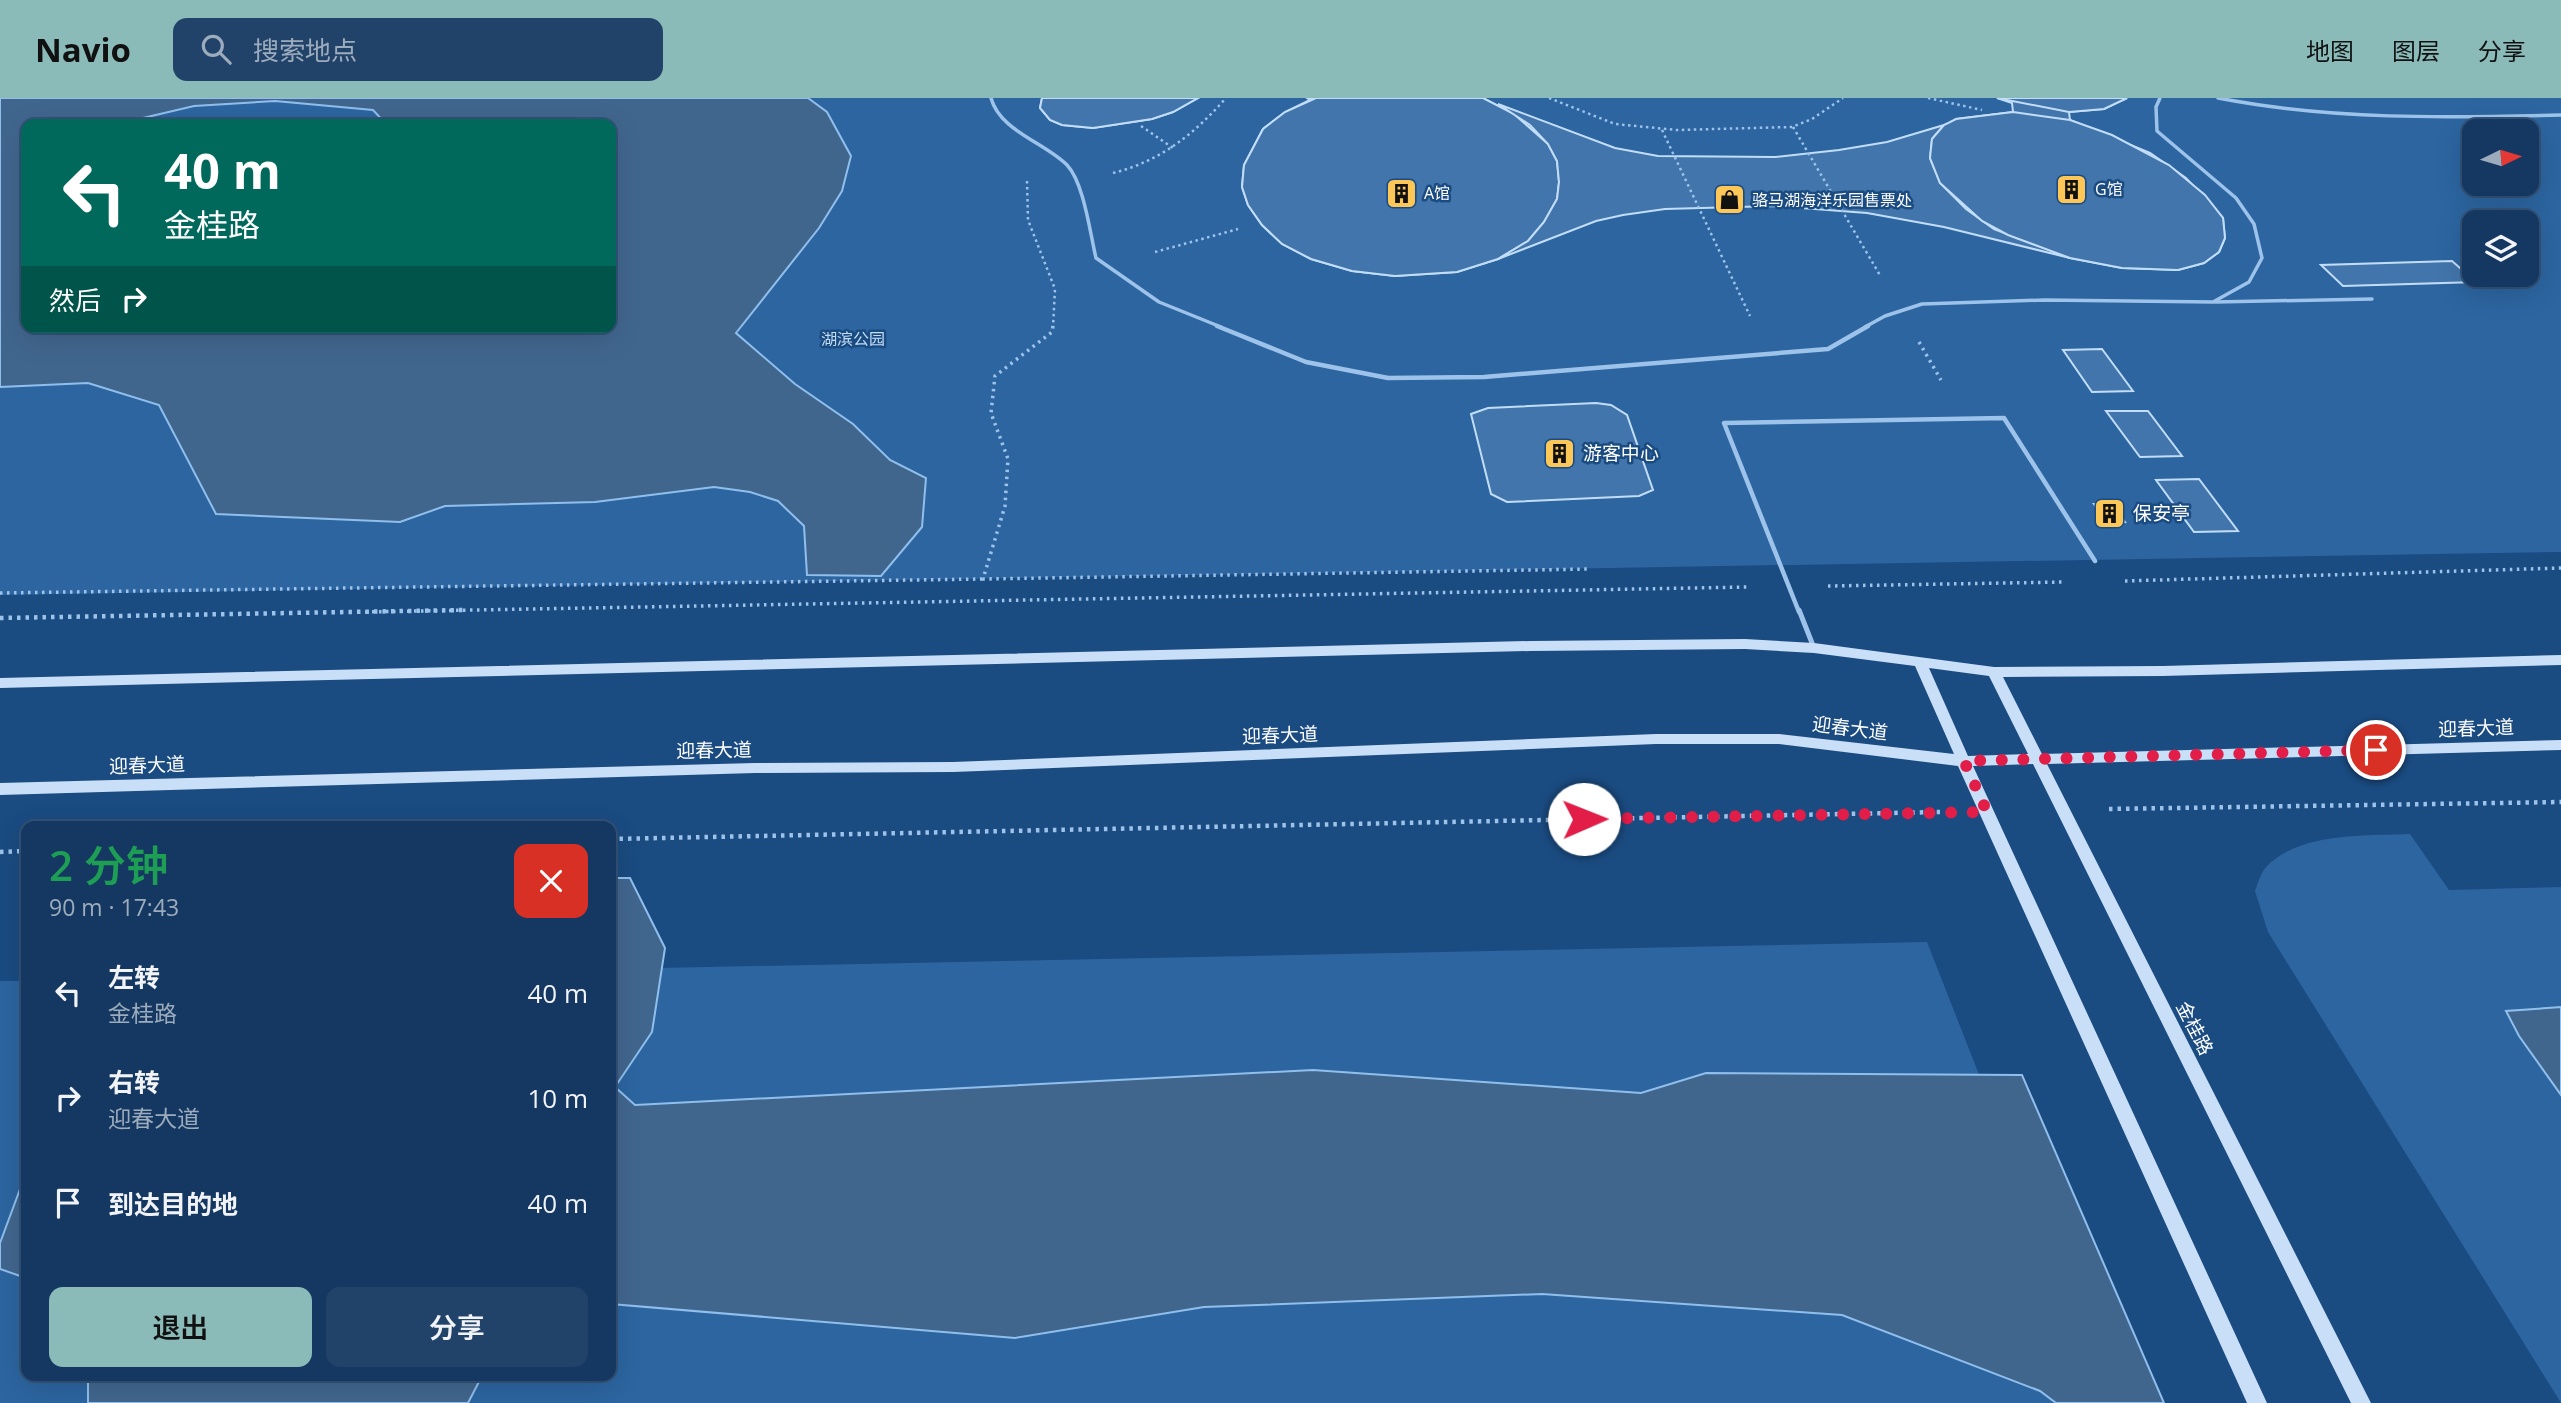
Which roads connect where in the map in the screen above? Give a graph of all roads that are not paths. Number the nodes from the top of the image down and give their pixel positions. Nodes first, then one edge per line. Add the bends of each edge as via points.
1 (992, 98) edge
2 (2160, 98) edge
3 (2218, 98) edge
4 (2561, 115) edge
5 (2372, 299) dead end
6 (2213, 302) junction
7 (2095, 561) dead end
8 (1814, 648) junction
9 (2561, 660) edge
10 (1921, 664) junction
11 (1994, 672) junction
12 (0, 683) edge
13 (2561, 745) edge
14 (2036, 760) junction
15 (1964, 761) junction
16 (0, 789) edge
17 (2258, 1403) edge
18 (2361, 1403) edge

1 - 6 lane via 995,113 1068,166 1081,194 1097,258 1159,302 1293,357 1388,379 1484,377 1828,349 1885,316 1922,304
2 - 6 lane via 2157,131 2236,198 2254,224 2262,258 2249,282
3 - 4 lane via 2294,113 2353,116
5 - 6 lane
7 - 8 lane via 2004,418 1724,423
8 - 10 main road
8 - 12 main road via 1745,644 1531,646
9 - 11 main road
10 - 11 main road
10 - 15 main road
11 - 14 main road, 金桂路
13 - 14 main road, 迎春大道
14 - 15 main road, 迎春大道
14 - 18 main road, 金桂路
15 - 16 main road, 迎春大道 via 1779,739 1656,739 953,767 755,768
15 - 17 main road

